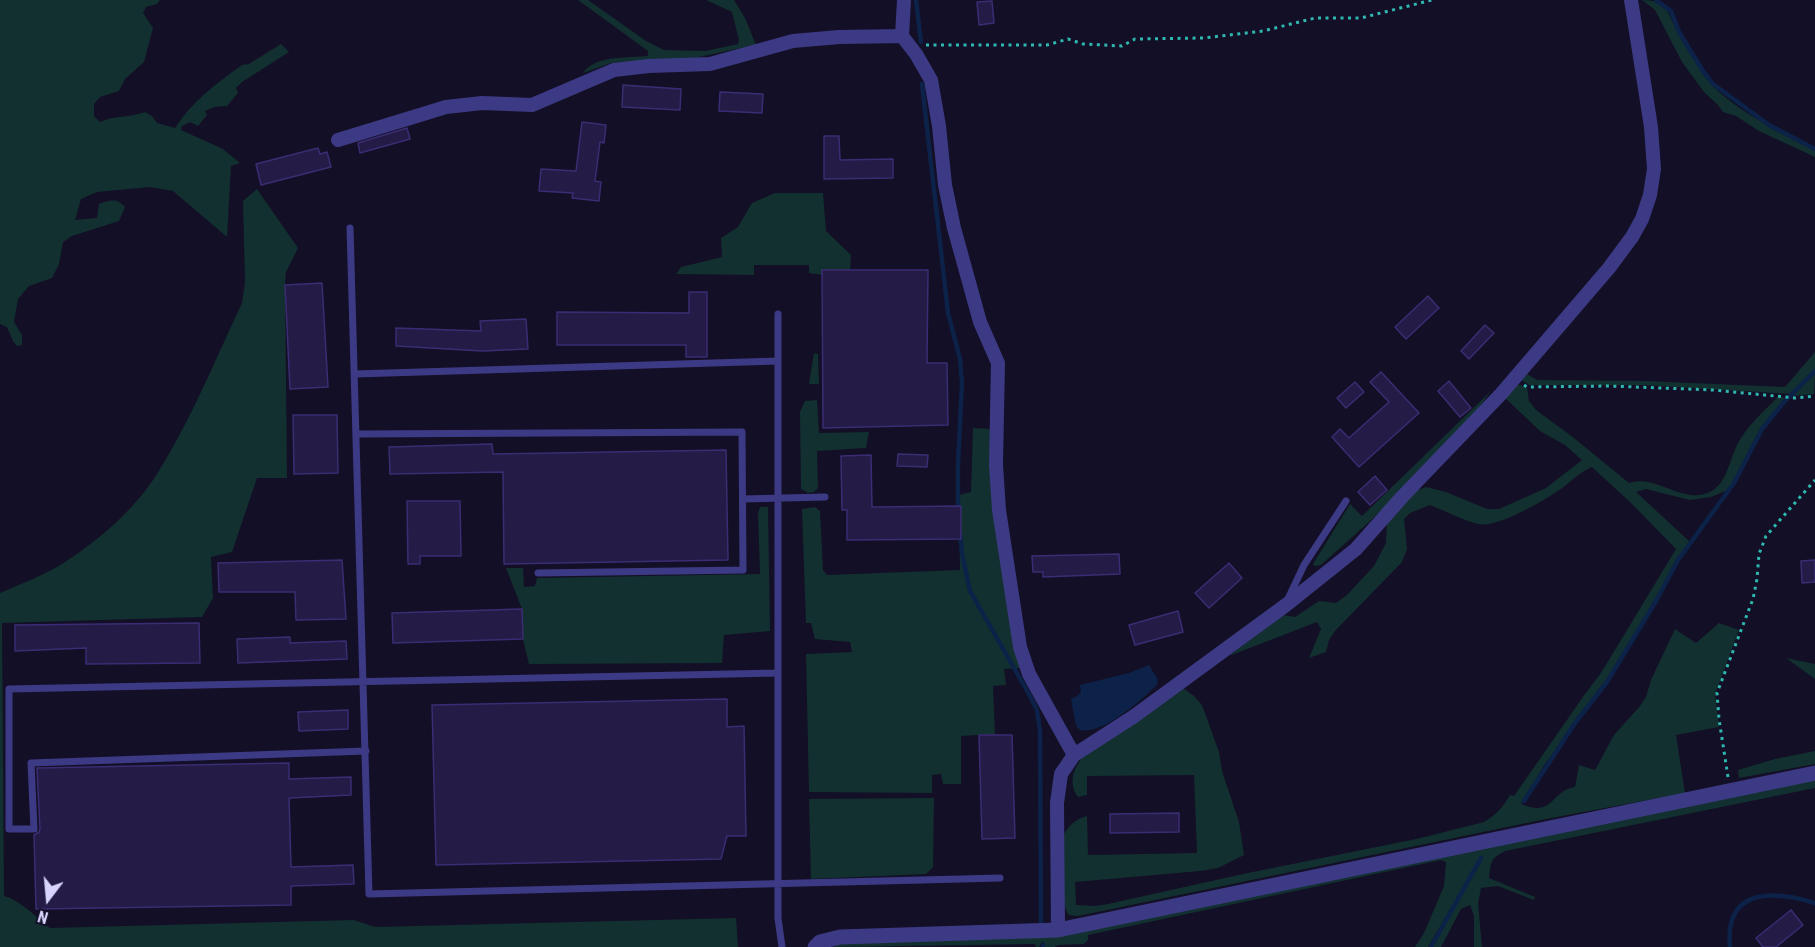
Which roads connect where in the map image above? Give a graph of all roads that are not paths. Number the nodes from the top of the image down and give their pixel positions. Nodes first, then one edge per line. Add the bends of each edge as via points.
1 (904, 0) edge
2 (1631, 0) edge
3 (906, 41) junction
4 (338, 140) dead end
5 (350, 228) dead end
6 (778, 314) dead end
7 (778, 360) junction
8 (355, 374) junction
9 (357, 434) junction
10 (825, 497) dead end
11 (778, 498) junction
12 (743, 499) junction
13 (1346, 501) dead end
14 (538, 573) dead end
15 (1286, 605) junction
16 (778, 673) junction
17 (364, 681) junction
18 (366, 751) junction
19 (1074, 755) junction
20 (1815, 773) edge
21 (1000, 878) dead end
22 (778, 884) junction
23 (1058, 930) junction
24 (782, 947) edge
25 (815, 947) edge

1 - 3 street
2 - 15 street via 1654,169 1642,219 1626,245 1567,317 1473,425 1356,549
3 - 4 street via 839,37 793,41 710,64 614,70 532,105 482,103 446,107
3 - 19 street via 931,80 954,228 980,322 998,363 999,510 1020,647 1029,674
5 - 8 lane
6 - 7 lane
7 - 8 lane
7 - 11 lane
8 - 9 lane
9 - 12 lane via 742,432
9 - 17 lane
10 - 11 lane
11 - 12 lane
11 - 16 lane
12 - 14 lane via 743,570
13 - 15 lane via 1304,565
15 - 19 street via 1133,717
16 - 17 lane
16 - 22 lane
17 - 18 lane
17 - 18 lane via 9,689 9,830 34,828 31,763
18 - 22 lane via 369,894
19 - 23 street via 1061,774 1057,803
20 - 23 street
21 - 22 lane
22 - 24 lane
23 - 25 street via 840,937

